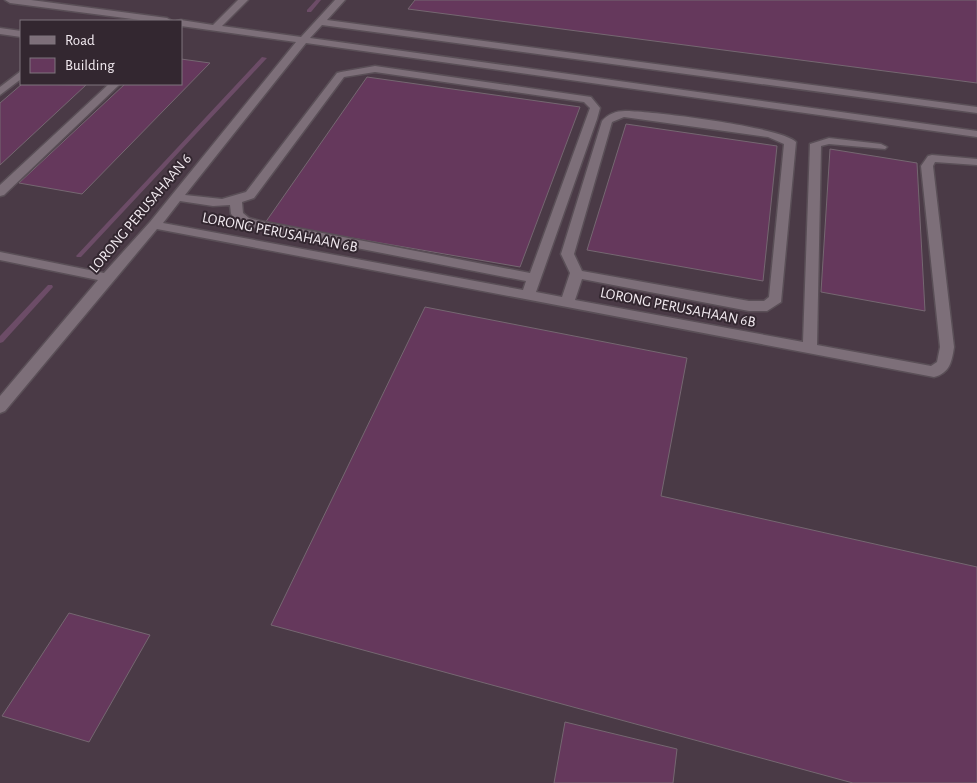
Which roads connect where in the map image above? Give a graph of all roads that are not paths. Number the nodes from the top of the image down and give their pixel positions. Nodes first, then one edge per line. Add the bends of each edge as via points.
1 (10, 0) edge
2 (243, 0) edge
3 (340, 0) edge
4 (63, 3) edge
5 (162, 20) edge
6 (321, 22) junction
7 (182, 23) edge
8 (215, 28) junction
9 (0, 31) edge
10 (20, 34) edge
11 (304, 39) junction
12 (20, 75) edge
13 (101, 85) edge
14 (114, 85) edge
15 (0, 92) edge
16 (977, 110) edge
17 (977, 134) edge
18 (881, 147) dead end
19 (977, 162) edge
20 (0, 179) edge
21 (0, 192) edge
22 (176, 197) junction
23 (236, 202) junction
24 (154, 225) junction
25 (0, 256) edge
26 (577, 274) junction
27 (107, 278) junction
28 (534, 278) junction
29 (528, 295) junction
30 (567, 302) junction
31 (810, 348) junction
32 (0, 407) edge

1 - 4 street
2 - 8 street
3 - 6 street, LORONG PERUSAHAAN 6
4 - 5 street
6 - 11 street, LORONG PERUSAHAAN 6
6 - 16 street
7 - 8 street
8 - 11 street
9 - 10 street
11 - 17 street
11 - 22 street, LORONG PERUSAHAAN 6
12 - 15 street
13 - 20 street
14 - 21 street
18 - 31 street via 829,141 816,144
19 - 31 street, LORONG PERUSAHAAN 6B via 932,158 927,166 947,347 944,364 934,372
22 - 23 street via 221,204
22 - 24 street, LORONG PERUSAHAAN 6
23 - 28 street via 237,214 245,221 259,225
23 - 28 street via 250,195 341,75 375,70 588,99 595,108 592,119
24 - 27 street, LORONG PERUSAHAAN 6
24 - 29 street, LORONG PERUSAHAAN 6B
25 - 27 street
26 - 26 street via 749,306 768,306 776,299 790,142 771,134 657,117 613,116 607,121 567,254
26 - 30 street
27 - 32 street, LORONG PERUSAHAAN 6
28 - 29 street
29 - 30 street, LORONG PERUSAHAAN 6B
30 - 31 street, LORONG PERUSAHAAN 6B

